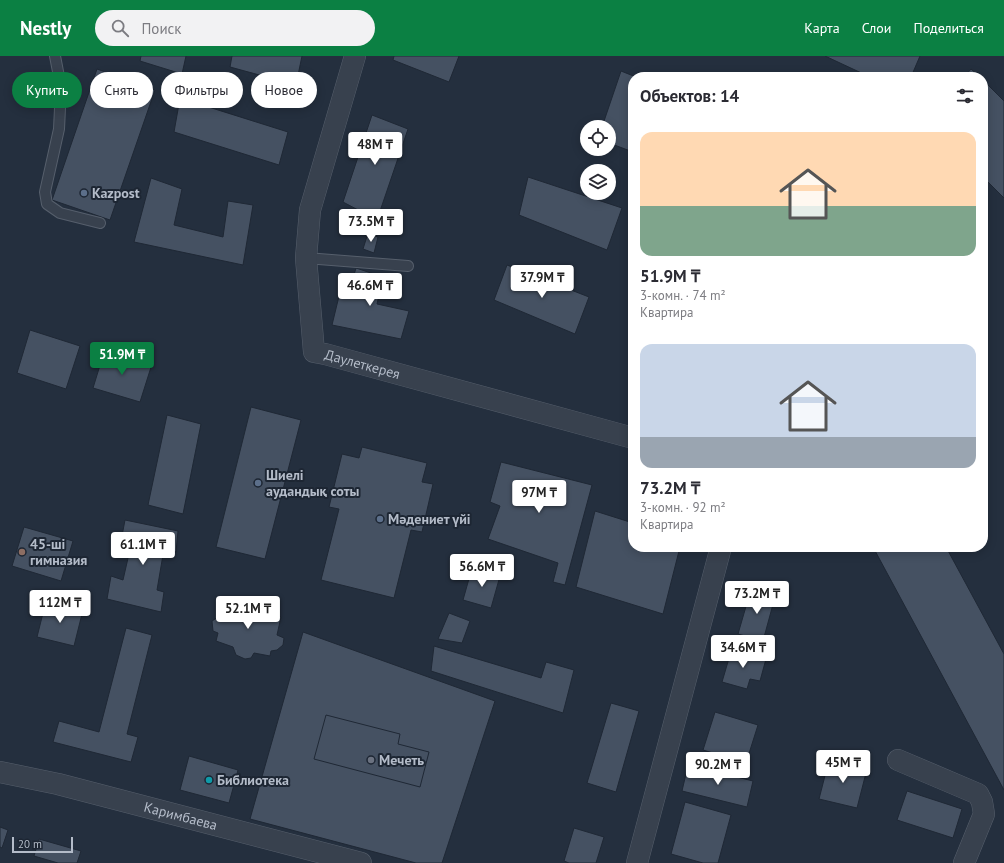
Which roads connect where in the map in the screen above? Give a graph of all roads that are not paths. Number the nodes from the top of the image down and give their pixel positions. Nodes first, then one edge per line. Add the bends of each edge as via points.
1 (55, 56) edge
2 (355, 56) edge
3 (100, 223) dead end
4 (306, 258) junction
5 (408, 266) dead end
6 (628, 437) edge
7 (720, 552) edge
8 (898, 760) dead end
9 (0, 772) edge
10 (352, 862) edge
11 (637, 863) edge
12 (964, 863) edge

1 - 3 lane via 61,87 59,129 45,192 47,204 60,213
2 - 4 street, Даулеткерея via 310,210
4 - 5 lane
4 - 6 street, Даулеткерея via 314,352
7 - 11 street
8 - 12 street via 978,794 984,814
9 - 10 street, Каримбаева via 58,784

